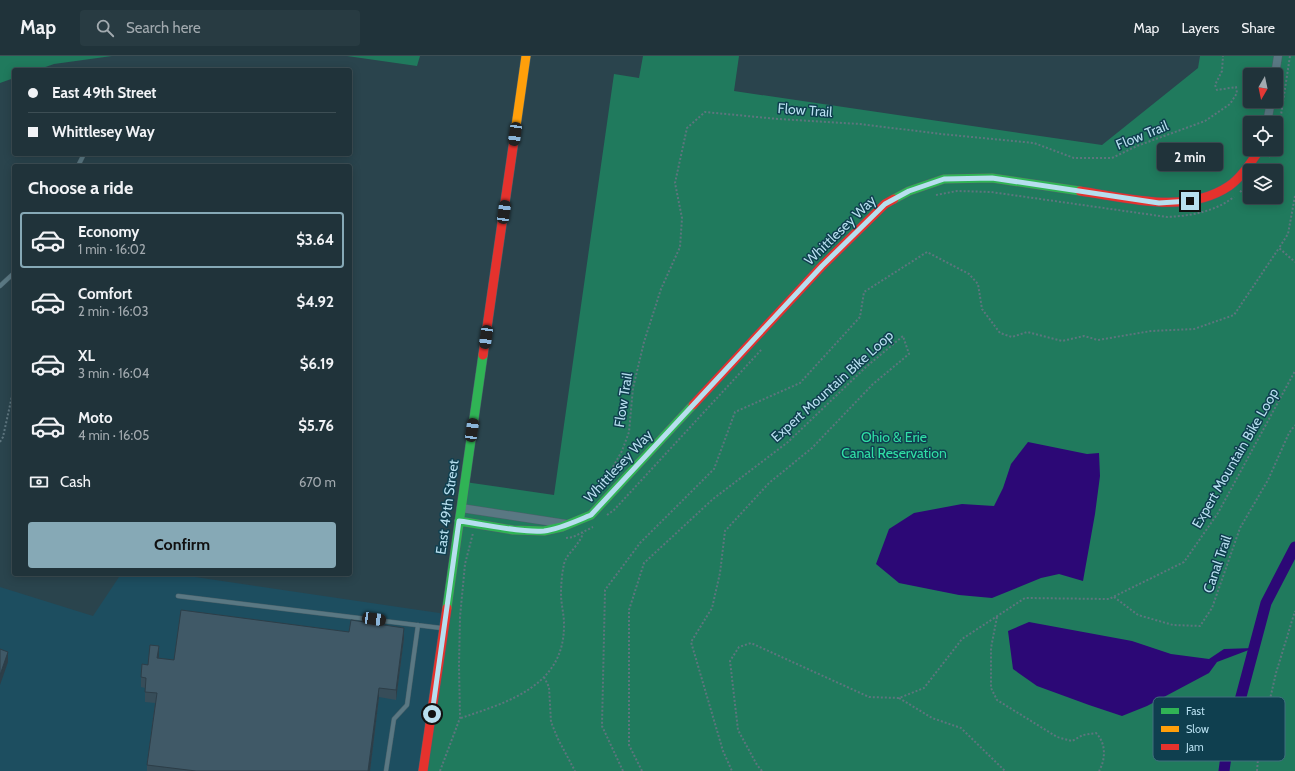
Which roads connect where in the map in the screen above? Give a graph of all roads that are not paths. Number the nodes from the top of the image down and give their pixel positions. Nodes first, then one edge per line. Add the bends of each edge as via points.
1 (526, 56) edge
2 (1278, 56) edge
3 (1276, 68) edge
4 (1255, 156) edge
5 (12, 275) edge
6 (0, 286) edge
7 (461, 508) junction
8 (459, 521) junction
9 (567, 525) junction
10 (178, 596) dead end
11 (418, 625) junction
12 (444, 628) junction
13 (386, 771) edge
14 (423, 771) edge

1 - 7 street, East 49th Street
2 - 3 street
4 - 9 street, Whittlesey Way via 1247,169 1229,186 1201,199 1190,201 1159,203 992,178 944,179 909,191 885,204 817,272 591,515
5 - 6 lane
7 - 8 street, East 49th Street
7 - 9 street
8 - 9 street, Whittlesey Way via 526,531 545,531
8 - 12 street, East 49th Street
10 - 11 lane
11 - 12 lane
11 - 13 lane via 407,705 394,719
12 - 14 street, East 49th Street

